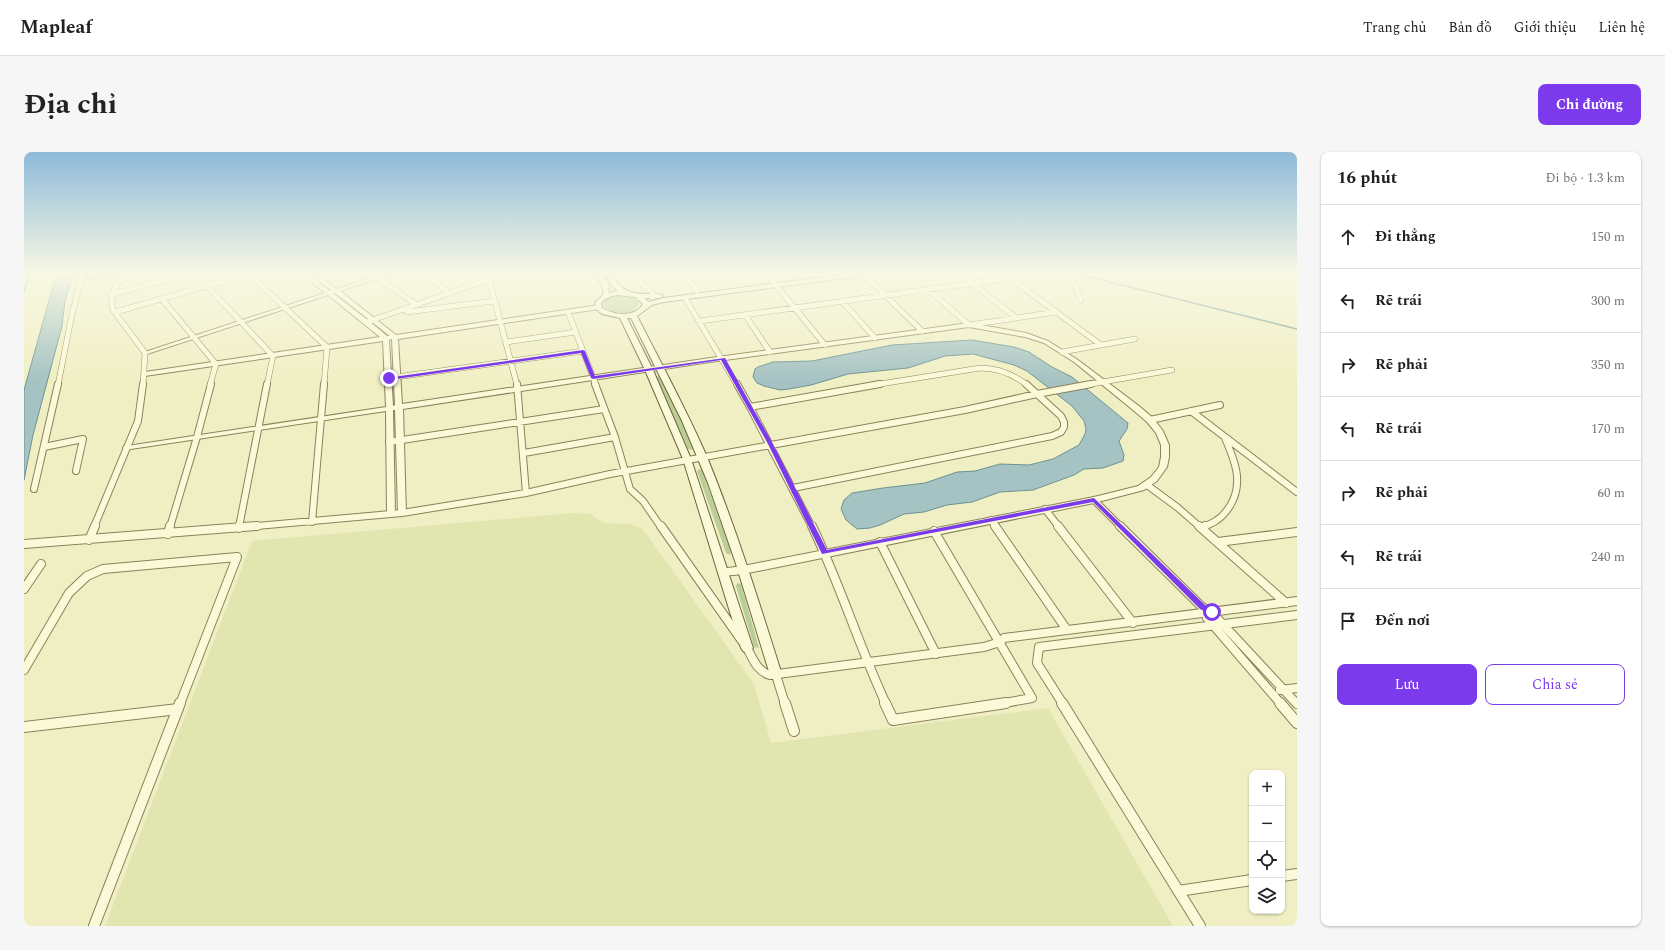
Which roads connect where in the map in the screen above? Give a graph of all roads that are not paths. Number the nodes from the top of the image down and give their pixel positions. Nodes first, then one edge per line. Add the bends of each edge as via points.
1 (74, 308) edge
2 (114, 308) edge
3 (130, 308) edge
4 (170, 308) edge
5 (228, 308) edge
6 (284, 308) joint
7 (348, 308) edge
8 (359, 308) edge
9 (409, 308) edge
10 (436, 308) edge
11 (496, 308) edge
12 (592, 308) edge
13 (600, 308) edge
14 (692, 308) edge
15 (795, 308) joint
16 (848, 308) edge
17 (899, 308) edge
18 (950, 308) edge
19 (1004, 308) edge
20 (1051, 308) edge
21 (644, 309) edge
22 (116, 312) junction
23 (568, 312) junction
24 (1056, 312) junction
25 (396, 313) junction
26 (633, 314) junction
27 (745, 315) junction
28 (622, 316) junction
29 (1015, 317) junction
30 (375, 320) junction
31 (700, 321) junction
32 (241, 322) junction
33 (367, 322) junction
34 (501, 322) junction
35 (969, 324) junction
36 (984, 325) junction
37 (922, 330) junction
38 (576, 332) junction
39 (194, 337) junction
40 (395, 337) junction
41 (875, 338) junction
42 (386, 339) junction
43 (1135, 339) dead end
44 (506, 342) junction
45 (825, 345) junction
46 (1101, 345) junction
47 (327, 347) junction
48 (583, 351) junction
49 (770, 352) junction
50 (1062, 352) junction
51 (145, 353) junction
52 (273, 356) junction
53 (723, 359) junction
54 (510, 361) junction
55 (216, 364) junction
56 (661, 368) junction
57 (649, 370) junction
58 (1172, 370) dead end
59 (145, 374) junction
60 (398, 377) junction
61 (389, 378) junction
62 (593, 378) junction
63 (1105, 383) junction
64 (518, 389) junction
65 (1037, 394) junction
66 (1220, 405) dead end
67 (398, 407) junction
68 (750, 407) junction
69 (388, 408) junction
70 (604, 409) junction
71 (1191, 411) junction
72 (322, 418) junction
73 (1150, 420) junction
74 (521, 421) junction
75 (260, 428) junction
76 (1224, 436) junction
77 (197, 437) junction
78 (615, 437) junction
79 (400, 440) junction
80 (389, 442) junction
81 (770, 444) junction
82 (44, 447) junction
83 (127, 448) junction
84 (524, 453) junction
85 (702, 457) junction
86 (687, 460) junction
87 (626, 471) junction
88 (76, 472) dead end
89 (1146, 485) junction
90 (793, 488) junction
91 (34, 489) dead end
92 (1297, 492) edge
93 (526, 493) junction
94 (1094, 500) junction
95 (1044, 509) junction
96 (402, 513) junction
97 (391, 514) junction
98 (991, 520) junction
99 (312, 522) junction
100 (239, 528) junction
101 (1201, 528) junction
102 (934, 531) junction
103 (1297, 532) edge
104 (168, 534) junction
105 (89, 540) junction
106 (880, 542) junction
107 (1218, 542) junction
108 (24, 544) edge
109 (825, 553) junction
110 (41, 564) dead end
111 (743, 570) junction
112 (723, 572) junction
113 (24, 589) edge
114 (1297, 602) edge
115 (1286, 603) junction
116 (1209, 615) junction
117 (1297, 615) edge
118 (1133, 623) junction
119 (1223, 624) junction
120 (1067, 630) junction
121 (1000, 642) junction
122 (748, 648) junction
123 (936, 654) junction
124 (867, 663) junction
125 (24, 670) edge
126 (776, 675) junction
127 (1297, 688) edge
128 (1283, 689) junction
129 (1269, 691) junction
130 (1297, 704) edge
131 (178, 709) junction
132 (1297, 722) edge
133 (24, 727) edge
134 (794, 731) dead end
135 (1297, 874) edge
136 (1285, 876) edge
137 (1249, 880) edge
138 (1178, 891) junction
139 (94, 926) edge
140 (1200, 926) edge

1 - 82 street
2 - 22 street
3 - 22 street
4 - 39 street
5 - 32 street
6 - 32 street
6 - 47 street
7 - 33 street
8 - 30 street
9 - 25 street
10 - 25 street
11 - 34 street
12 - 23 street
13 - 28 main road via 608,314
14 - 31 street
15 - 27 street
15 - 45 street
16 - 41 street
17 - 37 street
18 - 35 street
19 - 29 street
20 - 24 street
21 - 26 main road
22 - 51 street
23 - 34 street
23 - 38 street
24 - 29 street
24 - 46 street
25 - 30 street
26 - 28 main road
26 - 56 main road
27 - 31 street
27 - 49 street
28 - 57 main road
29 - 36 street
30 - 33 street
30 - 40 street
31 - 53 street
32 - 39 street
32 - 52 street
33 - 42 street
34 - 40 street
34 - 44 street
35 - 36 street
35 - 37 street
36 - 50 street via 1026,335 1046,342
37 - 41 street
38 - 44 street
38 - 48 street
39 - 51 street
39 - 55 street
40 - 42 street
40 - 60 street
41 - 45 street
42 - 47 street
42 - 61 street
43 - 46 street
44 - 54 street
45 - 49 street
46 - 50 street
47 - 52 street
47 - 72 street
48 - 54 street
48 - 62 street
49 - 53 street
50 - 63 street
51 - 59 street
52 - 55 street
52 - 75 street
53 - 56 street
53 - 68 street
54 - 60 street
54 - 64 street
55 - 59 street
55 - 77 street
56 - 57 street
56 - 85 main road
57 - 62 street
57 - 86 main road
58 - 63 street
59 - 83 street via 138,421
60 - 61 street
60 - 67 street
61 - 69 street
62 - 64 street
62 - 70 street
63 - 65 street
63 - 73 street
64 - 67 street
64 - 74 street
65 - 68 street via 1012,374 992,368 977,368
65 - 81 street via 964,410
65 - 90 street via 1063,418 1065,427 1057,435
66 - 71 street
67 - 69 street
67 - 79 street
68 - 81 street
69 - 72 street
69 - 80 street
70 - 74 street
70 - 78 street
71 - 73 street
71 - 76 street
72 - 75 street
72 - 99 street
73 - 89 street via 1160,433 1166,450 1163,467
74 - 79 street
74 - 84 street
75 - 77 street
75 - 100 street
76 - 92 street
76 - 101 street via 1237,466 1237,493 1223,516
77 - 83 street
77 - 104 street
78 - 84 street
78 - 87 street
79 - 80 street
79 - 96 street
80 - 97 street
81 - 85 street
81 - 90 street
82 - 88 street via 82,439
82 - 91 street
83 - 105 street
84 - 93 street
85 - 86 street
85 - 111 main road
86 - 87 street
86 - 112 main road
87 - 93 street
87 - 122 street via 630,490 643,501
89 - 94 street
89 - 101 street
90 - 109 street
93 - 96 street
94 - 95 street
94 - 116 street
95 - 98 street
95 - 118 street
96 - 97 street
97 - 99 street
98 - 102 street
98 - 120 street
99 - 100 street
100 - 104 street
101 - 107 street
102 - 106 street
102 - 121 street
103 - 107 street
104 - 105 street
105 - 108 street
106 - 109 street
106 - 123 street
107 - 115 street
109 - 111 street
109 - 124 street
110 - 113 street
111 - 112 street
111 - 126 main road
112 - 122 main road
114 - 115 street
115 - 116 street
116 - 118 street
116 - 119 street
116 - 129 street
116 - 138 street via 1087,640 1039,647 1038,652 1037,663
117 - 119 street
118 - 120 street
119 - 128 street
120 - 121 street via 1004,638
121 - 123 street
121 - 124 street via 1032,698 893,720
122 - 126 street via 763,673
123 - 124 street
124 - 126 street
125 - 131 street via 69,593 90,574 104,569 237,557
126 - 134 street
127 - 128 street
128 - 129 street
128 - 130 street
129 - 132 street
131 - 133 street
131 - 139 street
135 - 136 street
137 - 138 street
138 - 140 street

